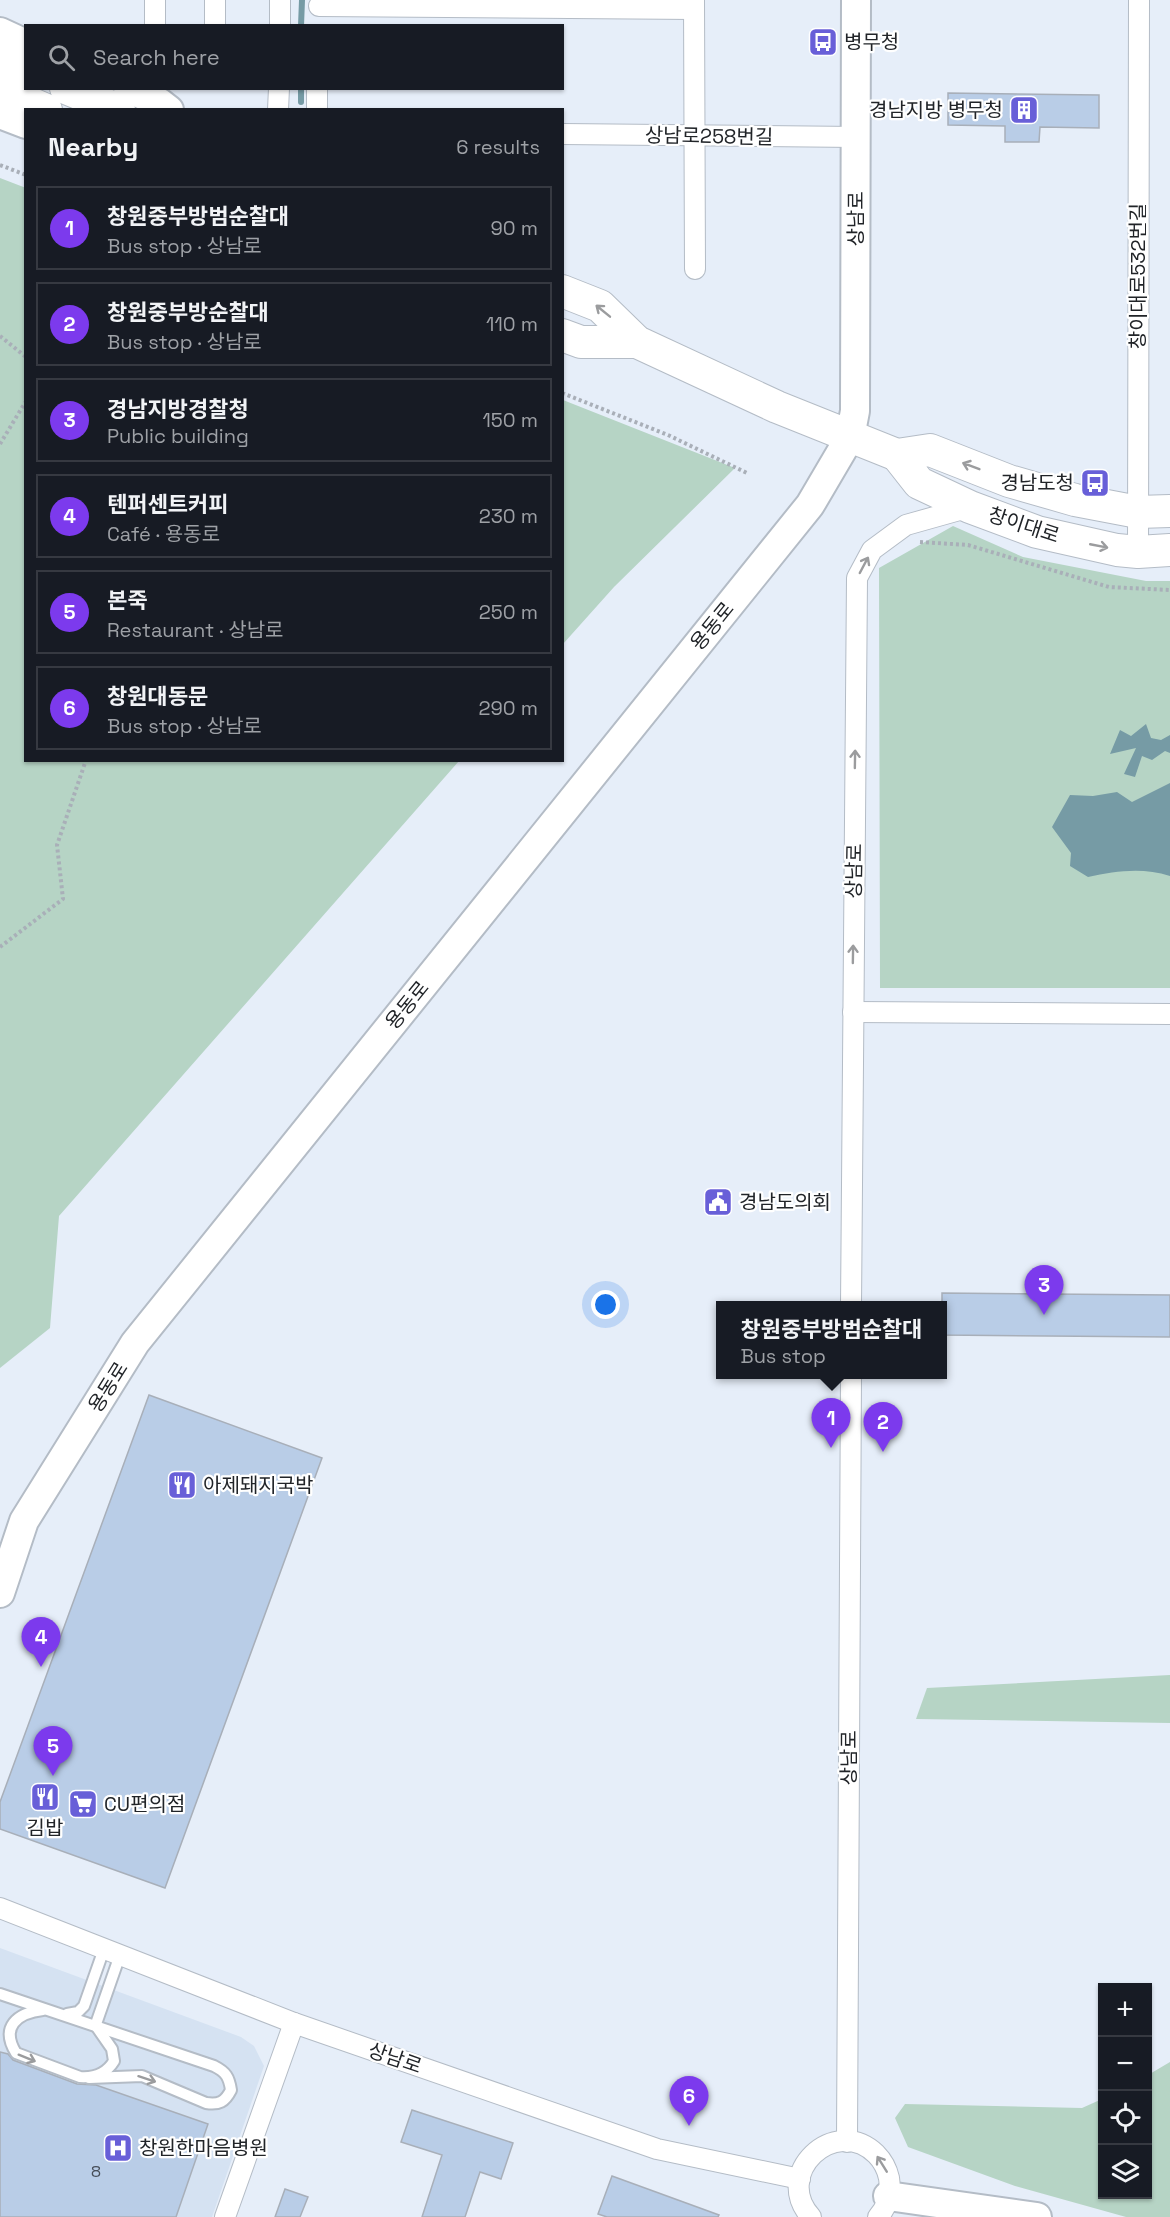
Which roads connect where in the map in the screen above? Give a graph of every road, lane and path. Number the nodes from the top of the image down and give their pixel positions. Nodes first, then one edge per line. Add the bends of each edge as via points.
1 (155, 0) edge
2 (215, 0) edge
3 (280, 0) edge
4 (856, 0) edge
5 (1139, 0) edge
6 (694, 5) edge
7 (319, 11) edge
8 (155, 24) edge
9 (215, 24) edge
10 (280, 24) edge
11 (0, 32) edge
12 (24, 43) edge
13 (0, 62) edge
14 (24, 71) edge
15 (0, 90) edge
16 (71, 90) edge
17 (132, 90) edge
18 (279, 90) edge
19 (317, 90) edge
20 (41, 108) edge
21 (114, 108) edge
22 (167, 108) edge
23 (278, 108) edge
24 (317, 108) edge
25 (0, 114) edge
26 (24, 123) edge
27 (564, 134) edge
28 (694, 135) junction
29 (856, 137) junction
30 (0, 165) edge
31 (24, 174) edge
32 (695, 269) dead end
33 (564, 292) edge
34 (0, 336) edge
35 (564, 336) edge
36 (637, 342) junction
37 (24, 355) edge
38 (564, 394) edge
39 (24, 404) edge
40 (850, 437) junction
41 (0, 444) edge
42 (897, 455) junction
43 (747, 473) dead end
44 (970, 507) junction
45 (1170, 511) edge
46 (1138, 512) junction
47 (886, 540) junction
48 (1170, 550) edge
49 (1138, 552) junction
50 (1170, 590) edge
51 (85, 762) edge
52 (0, 947) edge
53 (853, 1012) junction
54 (1170, 1014) edge
55 (851, 1301) edge
56 (851, 1379) edge
57 (0, 1593) edge
58 (0, 1908) edge
59 (112, 1952) junction
60 (0, 1994) edge
61 (48, 2010) junction
62 (294, 2023) junction
63 (96, 2026) junction
64 (89, 2078) junction
65 (847, 2142) junction
66 (800, 2179) junction
67 (883, 2206) edge
68 (225, 2217) edge
69 (811, 2217) edge
70 (1037, 2217) edge

1 - 8 street
2 - 9 street
3 - 10 street
4 - 29 street, 상남로
5 - 46 street, 창이대로532번길
6 - 7 street
6 - 28 street
11 - 12 street
13 - 14 main road
15 - 20 main road
16 - 21 main road
17 - 22 street
18 - 23 street
19 - 24 street
25 - 26 street
27 - 28 street, 상남로258번길
28 - 29 street, 상남로258번길
28 - 32 street
29 - 40 street, 상남로 via 855,411
30 - 31 path
36 -> 33 main road, 창이대로 via 600,306
34 - 37 path
35 - 36 main road, 창이대로 via 581,342
36 - 40 main road, 창이대로
38 - 43 path via 668,435
39 - 41 path
40 - 42 main road, 창이대로
40 - 57 street, 용동로 via 810,505 135,1343 24,1521
42 - 44 main road, 창이대로 via 919,483
46 -> 42 main road, 창이대로 via 1075,500 1009,481 930,450
44 - 47 street, 상남로 via 906,525
44 -> 49 main road, 창이대로 via 1037,532
45 - 46 main road, 창이대로
46 - 49 street, 창이대로532번길
47 - 50 path via 968,546 1109,587
53 -> 47 street, 상남로 via 857,578 872,550
48 - 49 main road, 창이대로
51 - 52 path via 57,844 63,899
53 - 54 street
53 - 55 street, 상남로
56 - 65 street, 상남로
58 - 59 street, 상남로
59 - 61 lane via 78,2012
59 - 62 street, 상남로
59 - 63 lane
60 - 61 lane
61 - 63 lane
61 -> 64 lane via 20,2016 12,2023 10,2043 16,2053
62 - 66 street, 상남로 via 657,2149
62 - 68 street
63 - 64 lane via 112,2049 114,2061 110,2068
64 -> 63 lane via 142,2076 216,2105 223,2103 231,2090 225,2072 214,2066
65 - 66 street via 824,2145 812,2155
67 -> 65 street via 890,2187 881,2159 870,2148
66 - 69 street via 800,2198
67 - 70 street

